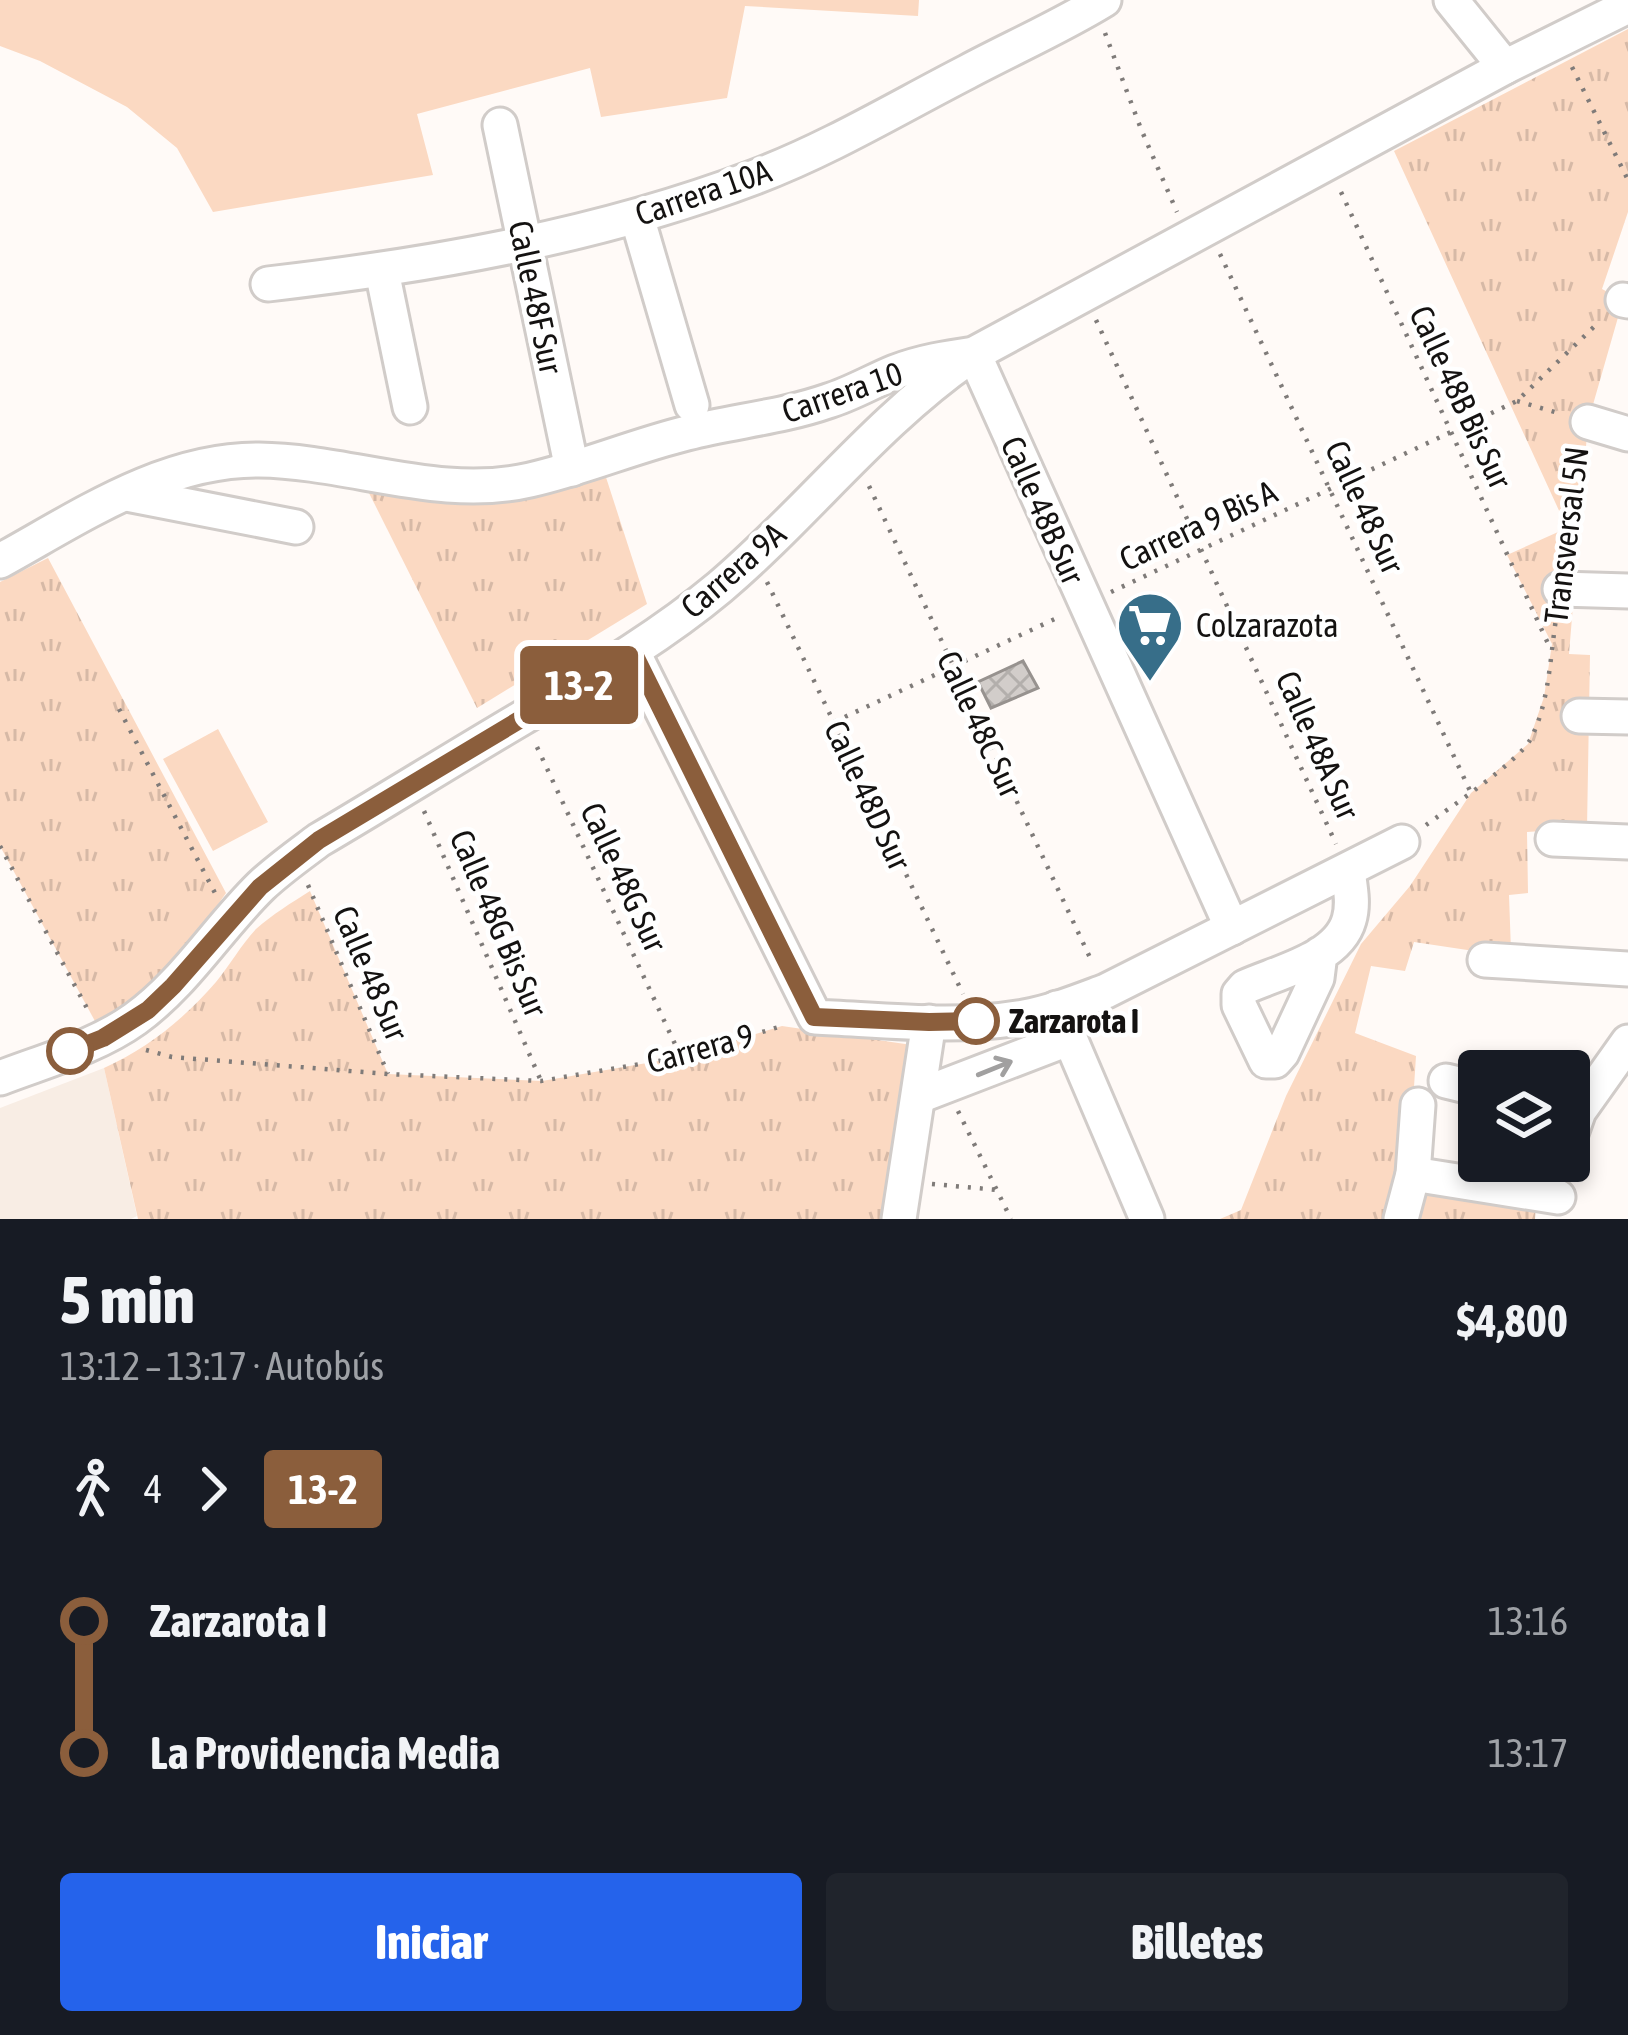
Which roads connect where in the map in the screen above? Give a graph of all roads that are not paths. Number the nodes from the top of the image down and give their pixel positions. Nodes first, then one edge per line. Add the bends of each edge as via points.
1 (1450, 0) edge
2 (1098, 2) edge
3 (1628, 6) edge
4 (1505, 67) junction
5 (500, 125) dead end
6 (637, 217) junction
7 (526, 243) junction
8 (382, 271) junction
9 (268, 284) dead end
10 (974, 354) junction
11 (692, 405) dead end
12 (410, 406) dead end
13 (1584, 421) road end
14 (1628, 434) edge
15 (572, 469) junction
16 (127, 494) junction
17 (296, 527) dead end
18 (0, 561) edge
19 (1560, 589) road end
20 (1628, 591) edge
21 (633, 652) junction
22 (1579, 716) dead end
23 (1628, 717) edge
24 (1553, 838) dead end
25 (1402, 842) road end
26 (1628, 842) edge
27 (1348, 871) junction
28 (1232, 928) junction
29 (1320, 954) dead end
30 (1485, 960) dead end
31 (1628, 969) edge
32 (929, 1022) junction
33 (1064, 1023) junction
34 (1628, 1042) edge
35 (0, 1078) edge
36 (933, 1091) junction
37 (1590, 1095) edge
38 (1418, 1105) dead end
39 (1413, 1174) junction
40 (1558, 1208) edge
41 (899, 1219) edge
42 (1147, 1219) edge
43 (1401, 1219) edge

1 - 4 street
2 - 6 street, Carrera 10A via 821,148
3 - 4 street, Carrera 10
4 - 10 street, Carrera 10 via 1202,241
5 - 7 street, Calle 48F Sur
6 - 7 street, Carrera 10A
6 - 11 street
7 - 8 street, Carrera 10A
7 - 15 street, Calle 48F Sur
8 - 9 street, Carrera 10A
8 - 12 street
10 - 15 street, Carrera 10
10 - 21 street, Carrera 9A via 922,393 755,556
10 - 28 street, Calle 48B Sur
13 - 14 street
15 - 16 street, Carrera 10 via 480,486 258,460 190,469
16 - 17 street
16 - 18 street, Carrera 10
19 - 20 street
21 - 32 street via 814,1017
21 - 35 street, Carrera 9A via 319,840 129,1024
22 - 23 street
24 - 26 street
25 - 27 street
27 - 28 street
27 - 29 street via 1348,923
28 - 33 street via 1106,992
30 - 31 street
32 - 33 street
32 - 36 street
36 -> 33 street
33 - 42 street
34 - 37 street
36 - 41 street
38 - 39 street
39 - 40 street
39 - 43 street

